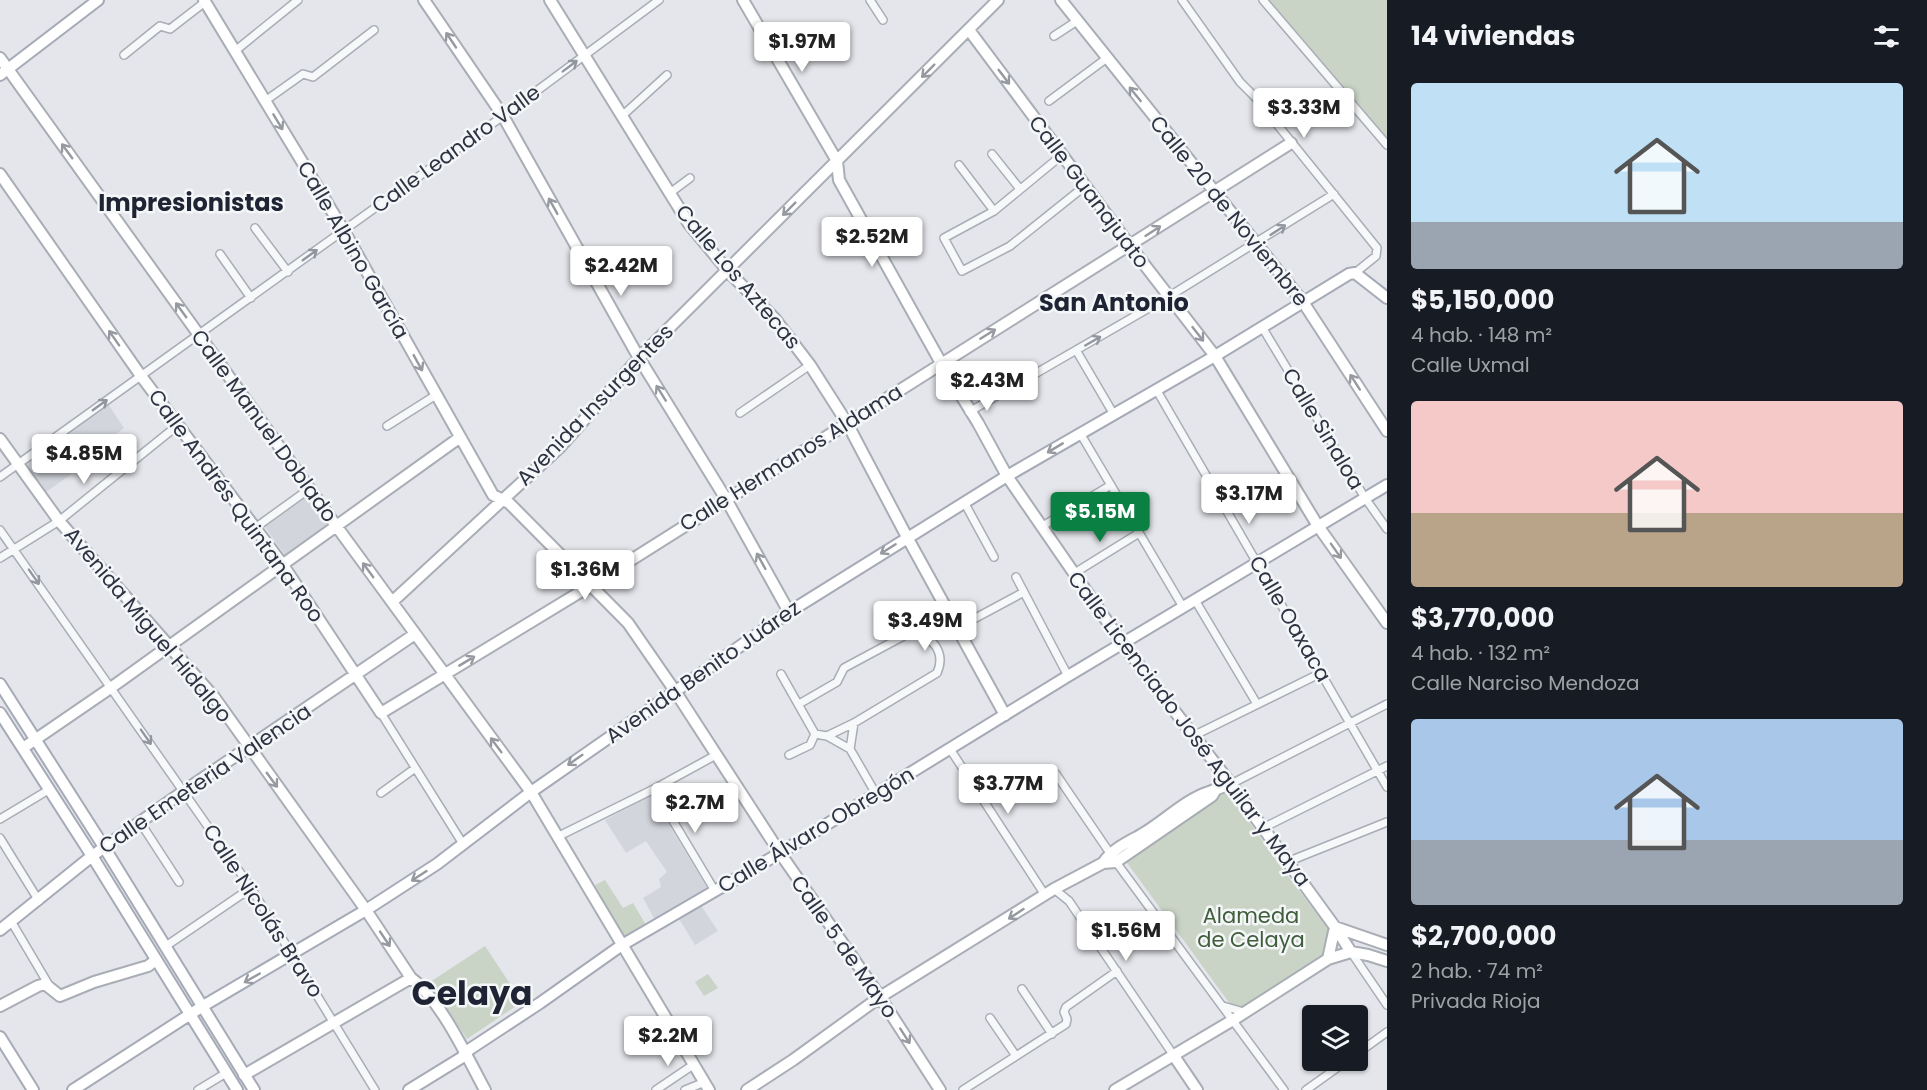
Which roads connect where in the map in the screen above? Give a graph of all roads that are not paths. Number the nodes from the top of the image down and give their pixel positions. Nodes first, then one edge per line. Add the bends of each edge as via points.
1 (98, 0) edge
2 (298, 0) edge
3 (424, 0) edge
4 (550, 0) edge
5 (659, 0) edge
6 (743, 0) edge
7 (870, 0) edge
8 (998, 0) edge
9 (1060, 0) edge
10 (1182, 0) edge
11 (1263, 0) edge
12 (204, 1) edge
13 (883, 20) dead end
14 (1077, 21) junction
15 (374, 30) dead end
16 (969, 30) junction
17 (1054, 36) dead end
18 (235, 51) junction
19 (124, 55) dead end
20 (585, 55) junction
21 (0, 58) edge
22 (1107, 58) junction
23 (4, 72) edge
24 (667, 75) dead end
25 (265, 101) junction
26 (1049, 101) dead end
27 (503, 116) junction
28 (622, 116) junction
29 (1291, 143) junction
30 (1387, 145) edge
31 (992, 154) dead end
32 (1062, 155) junction
33 (837, 161) junction
34 (959, 165) dead end
35 (0, 174) edge
36 (690, 178) dead end
37 (1085, 186) junction
38 (1020, 189) junction
39 (1214, 192) junction
40 (670, 193) junction
41 (1334, 194) junction
42 (994, 211) junction
43 (255, 228) dead end
44 (344, 231) junction
45 (1256, 244) junction
46 (1130, 246) junction
47 (220, 254) dead end
48 (728, 271) junction
49 (288, 272) junction
50 (1355, 273) junction
51 (1375, 288) junction
52 (1168, 297) junction
53 (251, 298) junction
54 (1387, 298) edge
55 (1303, 302) junction
56 (1387, 304) edge
57 (1262, 327) junction
58 (199, 334) junction
59 (1076, 350) junction
60 (1215, 356) junction
61 (639, 358) junction
62 (941, 363) junction
63 (810, 365) junction
64 (141, 376) junction
65 (1156, 389) junction
66 (435, 395) junction
67 (969, 412) junction
68 (740, 413) dead end
69 (1113, 413) junction
70 (847, 423) junction
71 (178, 425) junction
72 (387, 426) dead end
73 (1387, 431) edge
74 (1080, 433) junction
75 (459, 438) junction
76 (0, 439) edge
77 (18, 464) junction
78 (1007, 476) junction
79 (0, 477) edge
80 (1111, 485) junction
81 (1387, 485) edge
82 (309, 489) junction
83 (1365, 498) junction
84 (726, 499) junction
85 (501, 500) junction
86 (964, 502) junction
87 (59, 521) junction
88 (1318, 526) junction
89 (337, 527) junction
90 (1041, 527) junction
91 (255, 528) junction
92 (1387, 529) edge
93 (0, 530) edge
94 (1139, 533) junction
95 (907, 537) junction
96 (14, 549) junction
97 (993, 557) dead end
98 (0, 558) edge
99 (1257, 563) junction
100 (283, 565) junction
101 (1073, 574) junction
102 (1016, 577) dead end
103 (590, 586) junction
104 (1024, 592) junction
105 (1195, 600) junction
106 (392, 602) junction
107 (1183, 607) junction
108 (789, 612) junction
109 (1387, 623) edge
110 (957, 628) junction
111 (415, 634) junction
112 (1122, 643) junction
113 (170, 646) junction
114 (1321, 673) junction
115 (781, 674) dead end
116 (357, 675) junction
117 (444, 675) junction
118 (1068, 676) junction
119 (0, 684) edge
120 (112, 687) junction
121 (675, 691) junction
122 (799, 704) junction
123 (1257, 704) junction
124 (1387, 704) edge
125 (0, 713) edge
126 (381, 713) junction
127 (1005, 715) junction
128 (854, 723) junction
129 (1350, 723) junction
130 (815, 734) junction
131 (1195, 735) junction
132 (826, 736) junction
133 (36, 739) junction
134 (23, 748) junction
135 (249, 748) junction
136 (850, 749) junction
137 (950, 749) junction
138 (716, 754) junction
139 (789, 755) dead end
140 (1387, 766) edge
141 (414, 769) junction
142 (1378, 770) junction
143 (1056, 774) dead end
144 (1231, 784) junction
145 (1387, 787) edge
146 (50, 789) junction
147 (654, 789) junction
148 (184, 791) junction
149 (531, 792) junction
150 (381, 793) dead end
151 (876, 794) junction
152 (0, 819) edge
153 (140, 822) junction
154 (1387, 822) edge
155 (1263, 828) junction
156 (559, 836) junction
157 (0, 838) edge
158 (464, 844) junction
159 (104, 847) junction
160 (780, 853) junction
161 (92, 856) junction
162 (1113, 857) junction
163 (1287, 862) junction
164 (180, 882) dead end
165 (251, 888) junction
166 (715, 891) junction
167 (1049, 892) junction
168 (39, 901) junction
169 (366, 910) junction
170 (11, 921) junction
171 (1335, 927) junction
172 (0, 930) edge
173 (622, 945) junction
174 (1387, 945) edge
175 (166, 946) junction
176 (1351, 952) junction
177 (292, 955) junction
178 (1328, 959) junction
179 (156, 960) junction
180 (1387, 961) edge
181 (1117, 971) junction
182 (411, 978) junction
183 (1022, 989) dead end
184 (52, 992) junction
185 (880, 998) junction
186 (1387, 1005) edge
187 (0, 1006) edge
188 (203, 1006) junction
189 (1223, 1006) junction
190 (1244, 1012) junction
191 (190, 1016) junction
192 (990, 1018) dead end
193 (1233, 1020) junction
194 (335, 1023) junction
195 (1387, 1032) edge
196 (1052, 1034) junction
197 (0, 1037) edge
198 (1368, 1046) edge
199 (466, 1054) junction
200 (1016, 1056) junction
201 (1174, 1056) junction
202 (693, 1065) junction
203 (1333, 1071) edge
204 (226, 1073) junction
205 (244, 1075) junction
206 (707, 1086) edge
207 (1131, 1087) edge
208 (414, 1089) edge
209 (33, 1090) edge
210 (73, 1090) edge
211 (198, 1090) edge
212 (237, 1090) edge
213 (254, 1090) edge
214 (375, 1090) edge
215 (485, 1090) edge
216 (656, 1090) edge
217 (685, 1090) edge
218 (747, 1090) edge
219 (940, 1090) edge
220 (963, 1090) edge
221 (1115, 1090) edge
222 (1197, 1090) edge
223 (1284, 1090) edge
224 (1306, 1090) edge

1 - 23 main road
2 - 18 street
27 -> 3 main road
4 - 20 main road, Calle Los Aztecas
5 - 20 street, Calle Leandro Valle
6 - 33 main road, Calle Licenciado José Aguilar y Maya
7 - 13 street
8 - 16 main road, Avenida Insurgentes
9 - 14 main road, Calle 20 de Noviembre
10 - 29 street via 1240,82
11 - 30 street
12 - 18 main road, Calle Albino García
12 - 19 street via 170,29 160,26
14 - 17 street
14 - 22 main road, Calle 20 de Noviembre
15 - 25 street via 313,77 303,74
16 -> 32 main road, Calle Guanajuato
16 -> 33 main road, Avenida Insurgentes
18 - 25 main road, Calle Albino García
27 -> 20 street, Calle Leandro Valle
20 - 28 main road, Calle Los Aztecas
21 - 23 main road, Calle Manuel Doblado
22 - 26 street
39 -> 22 main road, Calle 20 de Noviembre
58 -> 23 main road, Calle Manuel Doblado
24 - 28 street
25 -> 44 main road, Calle Albino García
27 - 44 street, Calle Leandro Valle
61 -> 27 main road
28 - 40 main road, Calle Los Aztecas
29 - 39 main road, Calle Hermanos Aldama
29 - 41 street
31 - 38 street
32 - 37 main road, Calle Guanajuato
32 - 38 street
33 -> 48 main road, Avenida Insurgentes
33 - 62 main road, Calle Licenciado José Aguilar y Maya via 839,180
34 - 42 street
64 -> 35 main road, Calle Andrés Quintana Roo
36 - 40 street
37 - 42 street via 1010,246 962,271 945,238
37 - 46 main road, Calle Guanajuato
38 - 42 street
39 - 45 main road, Calle 20 de Noviembre
46 -> 39 main road, Calle Hermanos Aldama
40 - 48 main road, Calle Los Aztecas via 689,224
45 -> 41 street
41 - 50 street via 1377,248 1376,256
43 - 49 street
49 -> 44 street, Calle Leandro Valle
44 -> 66 main road, Calle Albino García
45 - 52 street
45 - 55 main road, Calle 20 de Noviembre
46 - 52 main road, Calle Guanajuato
62 -> 46 main road, Calle Hermanos Aldama
47 - 53 street
48 - 61 main road, Avenida Insurgentes
48 - 63 main road, Calle Los Aztecas via 775,320
49 - 53 street, Calle Leandro Valle
50 - 51 main road
50 - 55 main road, Avenida Benito Juárez
51 - 54 main road
51 - 56 street
59 -> 52 street
52 -> 60 main road, Calle Guanajuato
53 - 58 street, Calle Leandro Valle
55 - 57 main road, Avenida Benito Juárez
73 -> 55 main road, Calle 20 de Noviembre
57 - 60 main road, Avenida Benito Juárez
57 - 83 street, Calle Sinaloa
58 - 64 street, Calle Leandro Valle
58 - 82 main road, Calle Manuel Doblado
59 - 67 street
59 - 69 street
60 - 65 main road, Avenida Benito Juárez
60 - 88 main road, Calle Guanajuato
84 -> 61 main road
61 - 85 main road, Avenida Insurgentes via 560,447
62 - 67 main road, Calle Licenciado José Aguilar y Maya
62 - 70 main road, Calle Hermanos Aldama
63 - 68 street
63 - 70 main road, Calle Los Aztecas
64 - 71 main road, Calle Andrés Quintana Roo
77 -> 64 street, Calle Leandro Valle
65 - 69 main road, Avenida Benito Juárez
65 - 99 street, Calle Oaxaca
66 - 72 street
66 - 75 main road, Calle Albino García
67 - 78 main road, Calle Licenciado José Aguilar y Maya
69 - 74 main road, Avenida Benito Juárez
70 - 84 main road, Calle Hermanos Aldama
70 - 95 main road, Calle Los Aztecas
71 - 87 street
71 - 91 main road, Calle Andrés Quintana Roo
74 -> 78 main road, Avenida Benito Juárez
74 - 80 street
75 - 85 main road, Calle Albino García via 493,495
75 - 89 main road
76 - 77 main road, Avenida Miguel Hidalgo
77 - 79 street, Calle Leandro Valle
77 - 87 main road, Avenida Miguel Hidalgo
78 - 86 main road, Avenida Benito Juárez
78 - 90 main road, Calle Licenciado José Aguilar y Maya
80 - 90 street
80 - 94 street
81 - 83 main road, Calle Álvaro Obregón
82 - 89 main road, Calle Manuel Doblado
82 - 91 street
83 - 88 main road, Calle Álvaro Obregón
83 - 92 street, Calle Sinaloa
84 - 103 main road, Calle Hermanos Aldama
108 -> 84 main road
85 - 103 main road, Calle 5 de Mayo via 509,503
85 - 106 main road, Avenida Insurgentes
86 - 95 main road, Avenida Benito Juárez
86 - 97 street
87 - 96 street
87 - 113 main road, Avenida Miguel Hidalgo
88 - 99 main road, Calle Álvaro Obregón
88 -> 109 main road, Calle Guanajuato
89 - 100 main road
106 -> 89 main road, Calle Manuel Doblado
90 - 101 main road, Calle Licenciado José Aguilar y Maya
91 - 100 main road, Calle Andrés Quintana Roo
93 - 96 street, Calle Nicolás Bravo
94 - 101 street
94 - 107 street
95 -> 108 main road, Avenida Benito Juárez
95 - 110 main road, Calle Los Aztecas
96 - 98 street
96 -> 120 street, Calle Nicolás Bravo
99 - 105 main road, Calle Álvaro Obregón
99 - 114 street, Calle Oaxaca
100 - 113 main road
100 - 116 main road, Calle Andrés Quintana Roo
101 - 112 main road, Calle Licenciado José Aguilar y Maya
102 - 104 street
117 -> 103 main road, Calle Hermanos Aldama
103 - 121 main road, Calle 5 de Mayo via 628,623
104 - 110 street
104 - 118 street
105 - 107 main road, Calle Álvaro Obregón
105 - 123 street
106 - 111 main road, Calle Manuel Doblado
107 - 112 main road, Calle Álvaro Obregón
108 - 121 main road, Avenida Benito Juárez
110 - 127 main road, Calle Los Aztecas
111 - 116 main road, Calle Emeteria Valencia
111 - 117 main road, Calle Manuel Doblado
112 - 118 main road, Calle Álvaro Obregón
112 - 131 main road, Calle Licenciado José Aguilar y Maya
113 - 120 main road
113 - 135 main road, Avenida Miguel Hidalgo via 214,697
114 - 123 street
114 - 129 street, Calle Oaxaca
115 - 122 street
116 - 126 main road, Calle Andrés Quintana Roo
116 - 135 main road, Calle Emeteria Valencia
117 - 126 main road, Calle Hermanos Aldama
149 -> 117 main road, Calle Manuel Doblado
118 - 127 main road, Calle Álvaro Obregón
119 - 133 main road
120 - 133 main road
120 -> 148 street, Calle Nicolás Bravo
121 - 138 main road, Calle 5 de Mayo
121 -> 149 main road, Avenida Benito Juárez
122 - 128 street via 837,682 844,668 911,632 930,639 941,656 937,673
122 - 130 street
123 - 131 street
124 - 129 street
125 - 134 main road
126 - 141 street, Calle Andrés Quintana Roo
127 - 137 main road, Calle Álvaro Obregón
128 - 132 street
128 - 136 street
129 - 142 street, Calle Oaxaca
129 - 144 street
130 - 132 street
130 - 139 street via 810,745
131 - 144 main road, Calle Licenciado José Aguilar y Maya
132 - 136 street
133 - 134 main road
133 - 159 main road
134 - 146 main road
135 - 148 main road, Calle Emeteria Valencia
135 -> 169 main road, Avenida Miguel Hidalgo
136 - 151 street
137 - 151 main road, Calle Álvaro Obregón
137 - 167 street
138 - 147 street
138 - 160 main road, Calle 5 de Mayo
140 - 142 street
141 - 150 street
141 - 158 street, Calle Andrés Quintana Roo
142 - 145 street, Calle Oaxaca
142 - 155 street
143 - 162 street
144 - 155 main road, Calle Licenciado José Aguilar y Maya
144 - 162 main road
146 - 152 street
146 - 161 main road
147 - 156 street
147 - 166 street
148 - 153 main road, Calle Emeteria Valencia
148 - 165 street, Calle Nicolás Bravo
149 - 156 main road, Calle Manuel Doblado
149 - 158 main road, Avenida Benito Juárez
151 - 160 main road, Calle Álvaro Obregón
153 - 159 main road, Calle Emeteria Valencia
153 - 164 street
154 - 163 street
155 - 163 main road, Calle Licenciado José Aguilar y Maya
156 - 173 main road, Calle Manuel Doblado
157 - 168 street
158 -> 169 main road, Avenida Benito Juárez
159 - 161 main road, Calle Emeteria Valencia
159 - 175 main road
160 - 166 main road, Calle Álvaro Obregón
160 - 185 main road, Calle 5 de Mayo
161 - 168 main road, Calle Emeteria Valencia
161 - 179 main road
162 - 167 main road
162 - 189 street
163 - 171 main road, Calle Licenciado José Aguilar y Maya
165 - 175 street
165 - 177 street, Calle Nicolás Bravo
166 - 173 main road, Calle Álvaro Obregón
167 - 181 street via 1069,901
167 -> 185 main road
168 - 170 main road, Calle Emeteria Valencia
169 - 177 main road, Avenida Benito Juárez
169 -> 182 main road, Avenida Miguel Hidalgo
170 - 172 main road, Calle Emeteria Valencia
170 - 184 street
171 - 174 main road
171 - 176 main road, Calle Licenciado José Aguilar y Maya
171 - 178 main road
173 - 199 main road, Calle Álvaro Obregón
173 - 202 main road, Calle Manuel Doblado
175 - 188 main road
176 - 178 main road
176 - 180 main road
176 - 186 street
177 -> 188 main road, Avenida Benito Juárez
177 - 194 street, Calle Nicolás Bravo
178 - 190 main road
179 - 184 main road via 60,996
179 - 191 main road
181 - 196 street via 1066,1007 1066,1024
181 - 201 street
182 - 194 main road
182 - 199 main road, Avenida Miguel Hidalgo via 422,986
183 - 196 street
184 - 187 main road via 45,984
185 - 218 main road
185 -> 219 main road, Calle 5 de Mayo
188 - 191 main road, Avenida Benito Juárez
188 - 205 main road
189 - 190 street
189 - 193 street
190 - 193 main road
191 - 204 main road
191 - 210 main road
192 - 200 street
193 - 201 main road
193 - 223 street
194 - 205 main road
194 - 214 street, Calle Nicolás Bravo
195 - 198 street
196 - 200 street
197 - 209 main road
199 - 208 main road, Calle Álvaro Obregón
199 - 215 main road
200 - 220 street
201 - 207 main road
201 - 222 main road
202 - 206 main road, Calle Manuel Doblado
202 - 216 street
203 - 224 street
204 - 211 street
204 - 212 main road
205 - 213 main road
206 - 217 street
207 - 221 main road

